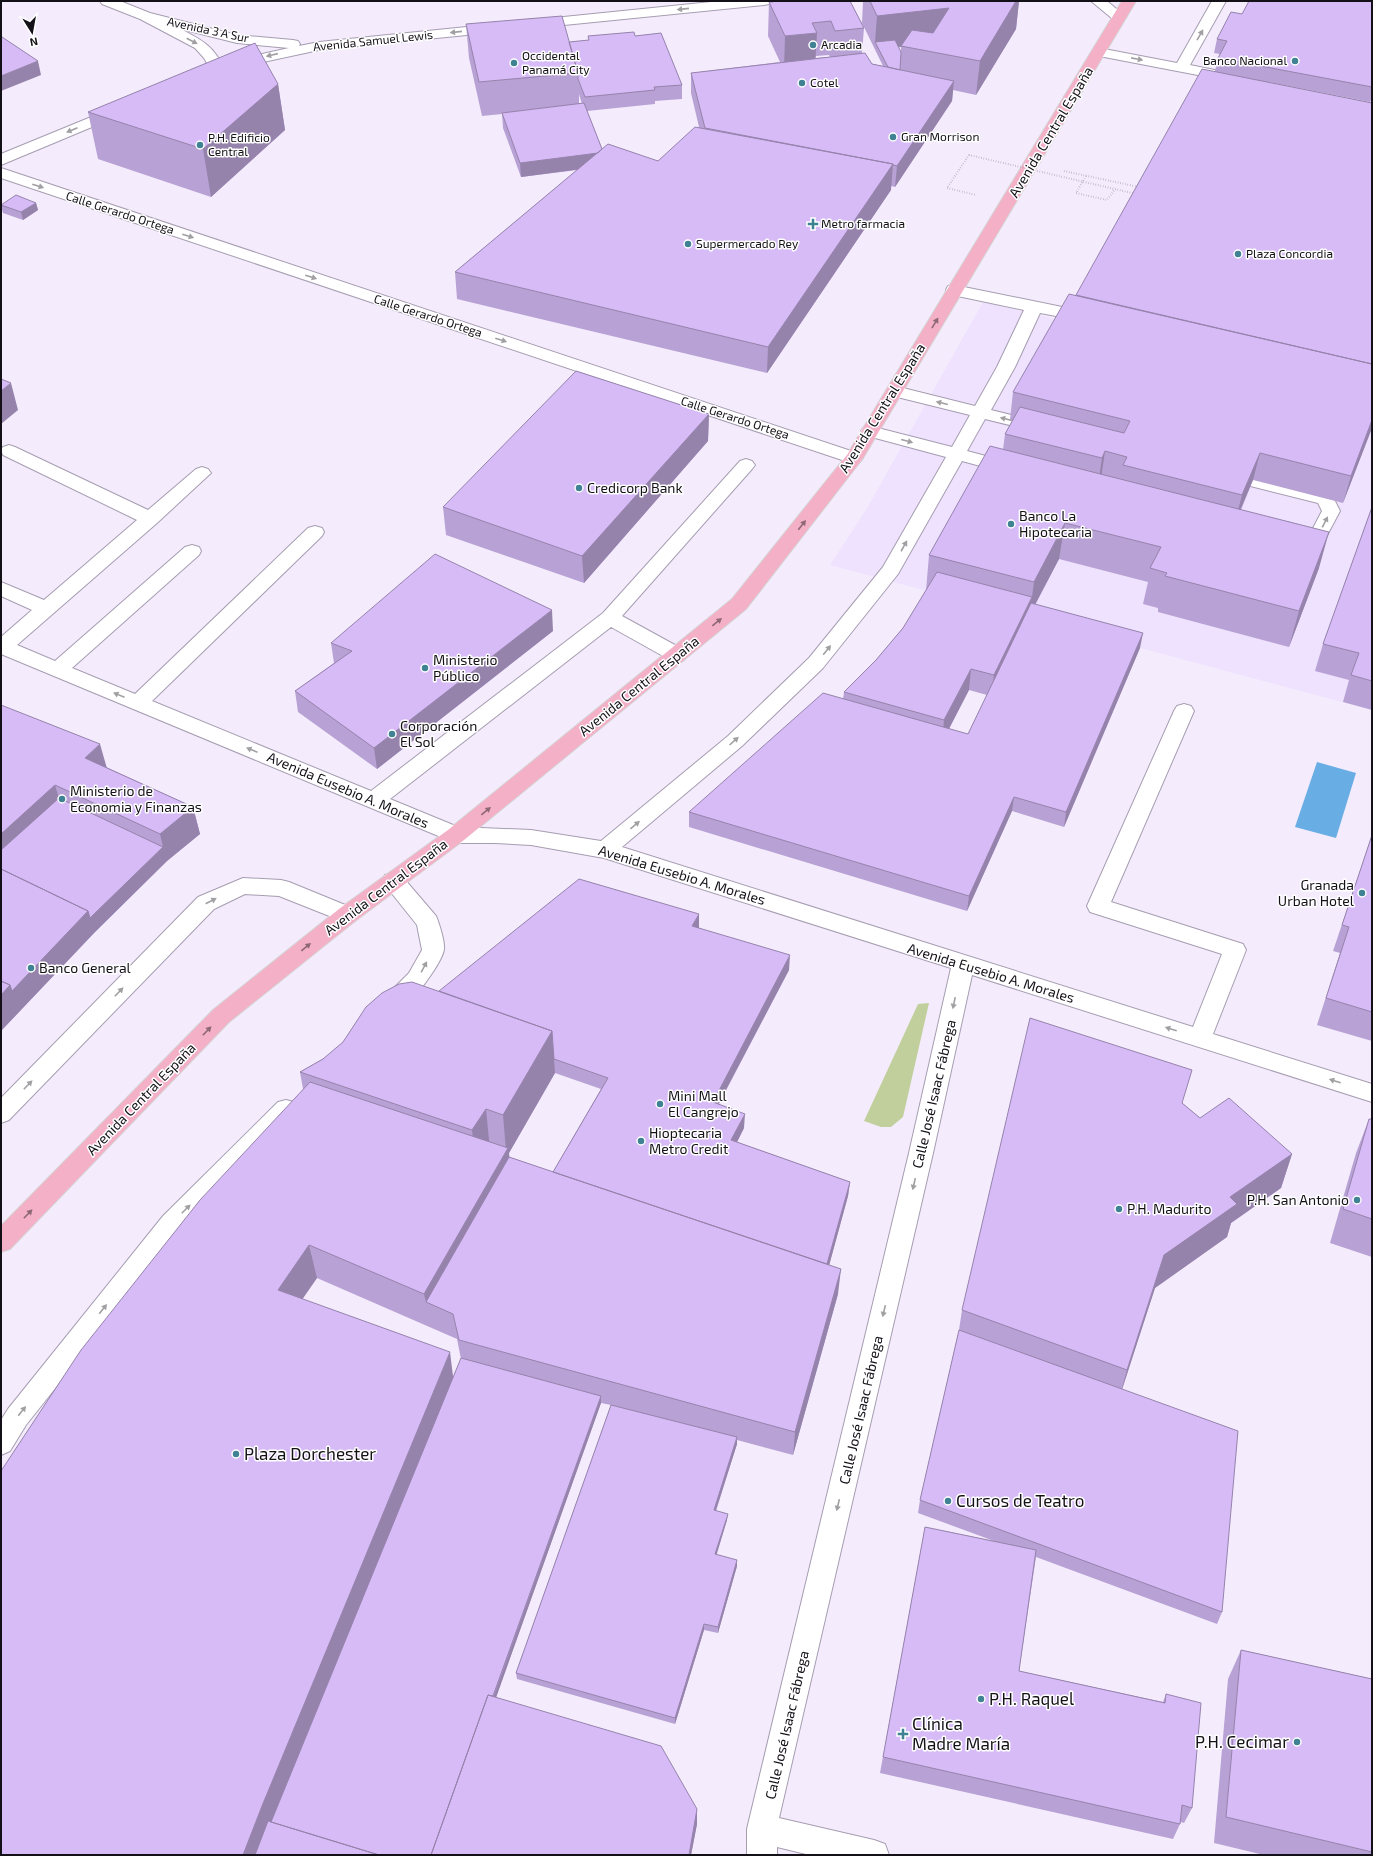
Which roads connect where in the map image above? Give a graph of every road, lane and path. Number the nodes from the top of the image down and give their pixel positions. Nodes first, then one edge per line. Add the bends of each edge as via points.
1 (107, 1) edge
2 (764, 1) edge
3 (1098, 1) edge
4 (1129, 1) edge
5 (1219, 1) edge
6 (145, 16) junction
7 (1120, 17) junction
8 (319, 46) junction
9 (1099, 52) junction
10 (1181, 68) junction
11 (217, 69) junction
12 (203, 75) edge
13 (1242, 80) edge
14 (131, 105) edge
15 (1, 160) edge
16 (1, 173) edge
17 (947, 188) dead end
18 (1142, 188) edge
19 (1115, 189) junction
20 (1138, 194) edge
21 (954, 290) junction
22 (1034, 307) junction
23 (1072, 314) edge
24 (895, 391) junction
25 (980, 412) junction
26 (870, 431) junction
27 (1057, 432) edge
28 (9, 451) dead end
29 (956, 454) junction
30 (854, 458) junction
31 (746, 465) dead end
32 (1210, 470) edge
33 (1025, 472) edge
34 (202, 473) dead end
35 (150, 519) junction
36 (315, 532) dead end
37 (1278, 536) edge
38 (192, 551) dead end
39 (1, 588) edge
40 (46, 608) junction
41 (610, 618) junction
42 (2, 646) edge
43 (677, 655) junction
44 (58, 669) junction
45 (138, 703) junction
46 (1184, 711) dead end
47 (373, 801) junction
48 (456, 835) junction
49 (605, 850) junction
50 (392, 881) junction
51 (347, 915) junction
52 (963, 964) junction
53 (378, 1018) edge
54 (1200, 1038) junction
55 (1372, 1093) edge
56 (300, 1096) edge
57 (1, 1113) edge
58 (1, 1242) edge
59 (1, 1443) edge
60 (762, 1842) edge
61 (874, 1855) edge

1 - 6 street, Avenida 3 A Sur
2 -> 8 street, Avenida Samuel Lewis
3 - 7 street
4 - 7 main road, Avenida Central España
10 -> 5 street
6 - 8 street, Avenida 3 A Sur via 237,39
6 -> 11 street, Avenida 3 A Sur via 200,45 211,56
7 - 9 main road, Avenida Central España
8 -> 11 street, Avenida Samuel Lewis via 274,54
9 -> 10 street
9 - 21 main road, Avenida Central España
10 - 13 street
11 - 12 street, Avenida Samuel Lewis
14 -> 15 street
16 -> 30 street, Calle Gerardo Ortega
17 - 19 path, bridge via 969,155
18 - 19 path via 1086,176 1076,193 1108,200
19 - 20 path, bridge
21 - 22 street
24 -> 21 main road, Avenida Central España
22 - 23 street
22 - 25 street via 1006,367
25 -> 24 street
24 - 26 main road, Avenida Central España
27 -> 25 street
25 - 29 street
26 -> 29 street
26 - 30 main road, Avenida Central España
28 - 35 street
29 - 33 street
49 -> 29 street via 735,741 816,663 891,570
43 -> 30 main road, Avenida Central España via 739,604
31 - 41 street
37 -> 32 street via 1294,539 1318,537 1331,511 1325,499
34 - 35 street
35 - 40 street
36 - 45 street
38 - 44 street
39 - 40 street
40 - 42 street
41 - 43 street
41 - 47 street
42 - 44 street, Avenida Eusebio A. Morales
48 -> 43 main road, Avenida Central España
45 -> 44 street, Avenida Eusebio A. Morales
47 -> 45 street, Avenida Eusebio A. Morales
46 - 54 street via 1098,906 1235,950
47 - 48 street, Avenida Eusebio A. Morales
48 - 49 street, Avenida Eusebio A. Morales via 531,836
48 - 50 main road, Avenida Central España
49 - 52 street, Avenida Eusebio A. Morales
50 - 51 main road, Avenida Central España
53 -> 50 street via 417,980 433,950 428,922
57 -> 51 street via 206,903 242,886 281,888
58 -> 51 main road, Avenida Central España via 221,1016
54 -> 52 street, Avenida Eusebio A. Morales
52 -> 60 street, Calle José Isaac Fábrega
55 -> 54 street, Avenida Eusebio A. Morales
59 -> 56 street via 17,1417 172,1222
60 - 61 street

